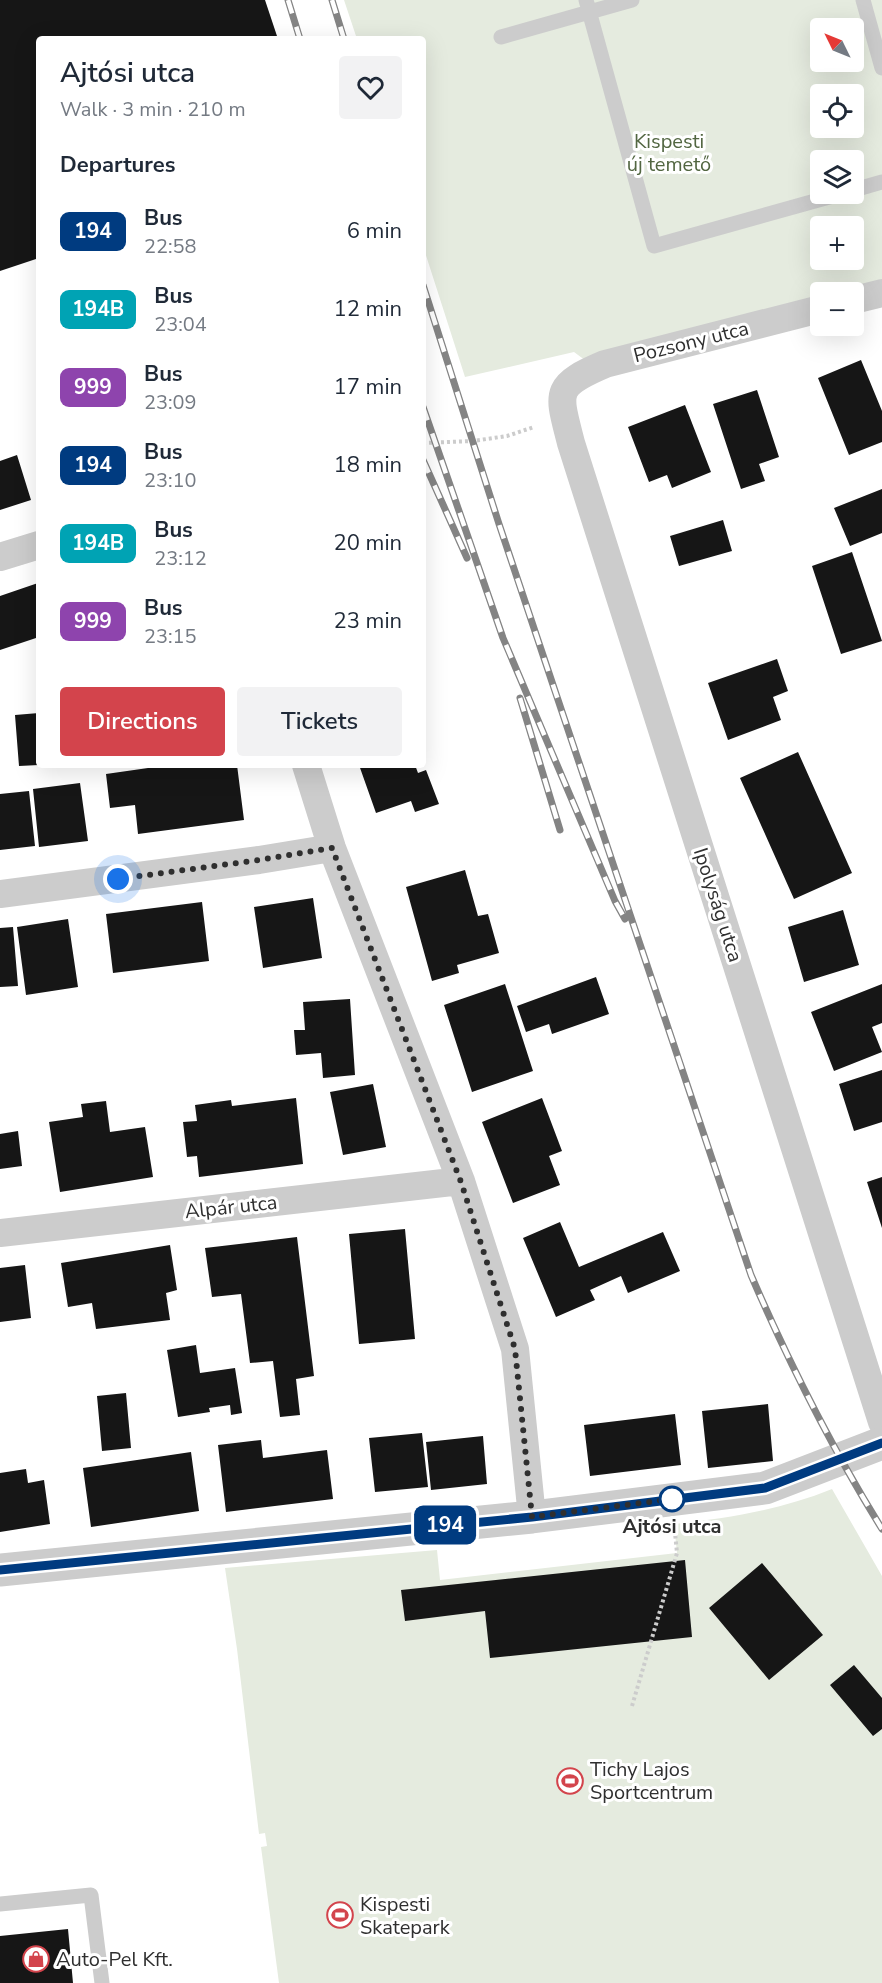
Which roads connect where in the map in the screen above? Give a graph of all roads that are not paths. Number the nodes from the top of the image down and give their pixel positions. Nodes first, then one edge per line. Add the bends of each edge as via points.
1 (632, 0) edge
2 (863, 0) edge
3 (588, 6) edge
4 (877, 28) edge
5 (501, 37) dead end
6 (882, 68) edge
7 (882, 182) edge
8 (864, 187) edge
9 (810, 202) edge
10 (882, 294) edge
11 (864, 298) edge
12 (810, 312) edge
13 (566, 387) joint
14 (36, 546) edge
15 (0, 557) edge
16 (307, 768) edge
17 (332, 848) junction
18 (0, 894) edge
19 (461, 1182) junction
20 (0, 1233) edge
21 (882, 1422) edge
22 (882, 1443) edge
23 (532, 1517) junction
24 (0, 1570) edge
25 (0, 1904) edge
26 (102, 1983) edge

1 - 3 lane
2 - 4 lane
3 - 5 lane
3 - 9 lane via 654,246
4 - 6 lane
7 - 8 lane
10 - 11 street
12 - 13 street, Pozsony utca via 605,364 577,376
13 - 21 street, Ipolyság utca via 561,401 574,454
14 - 15 street
16 - 17 street
17 - 18 street
17 - 19 street
19 - 20 street, Alpár utca
19 - 23 street via 515,1349
22 - 23 street via 765,1488
23 - 24 street
25 - 26 lane via 91,1895

